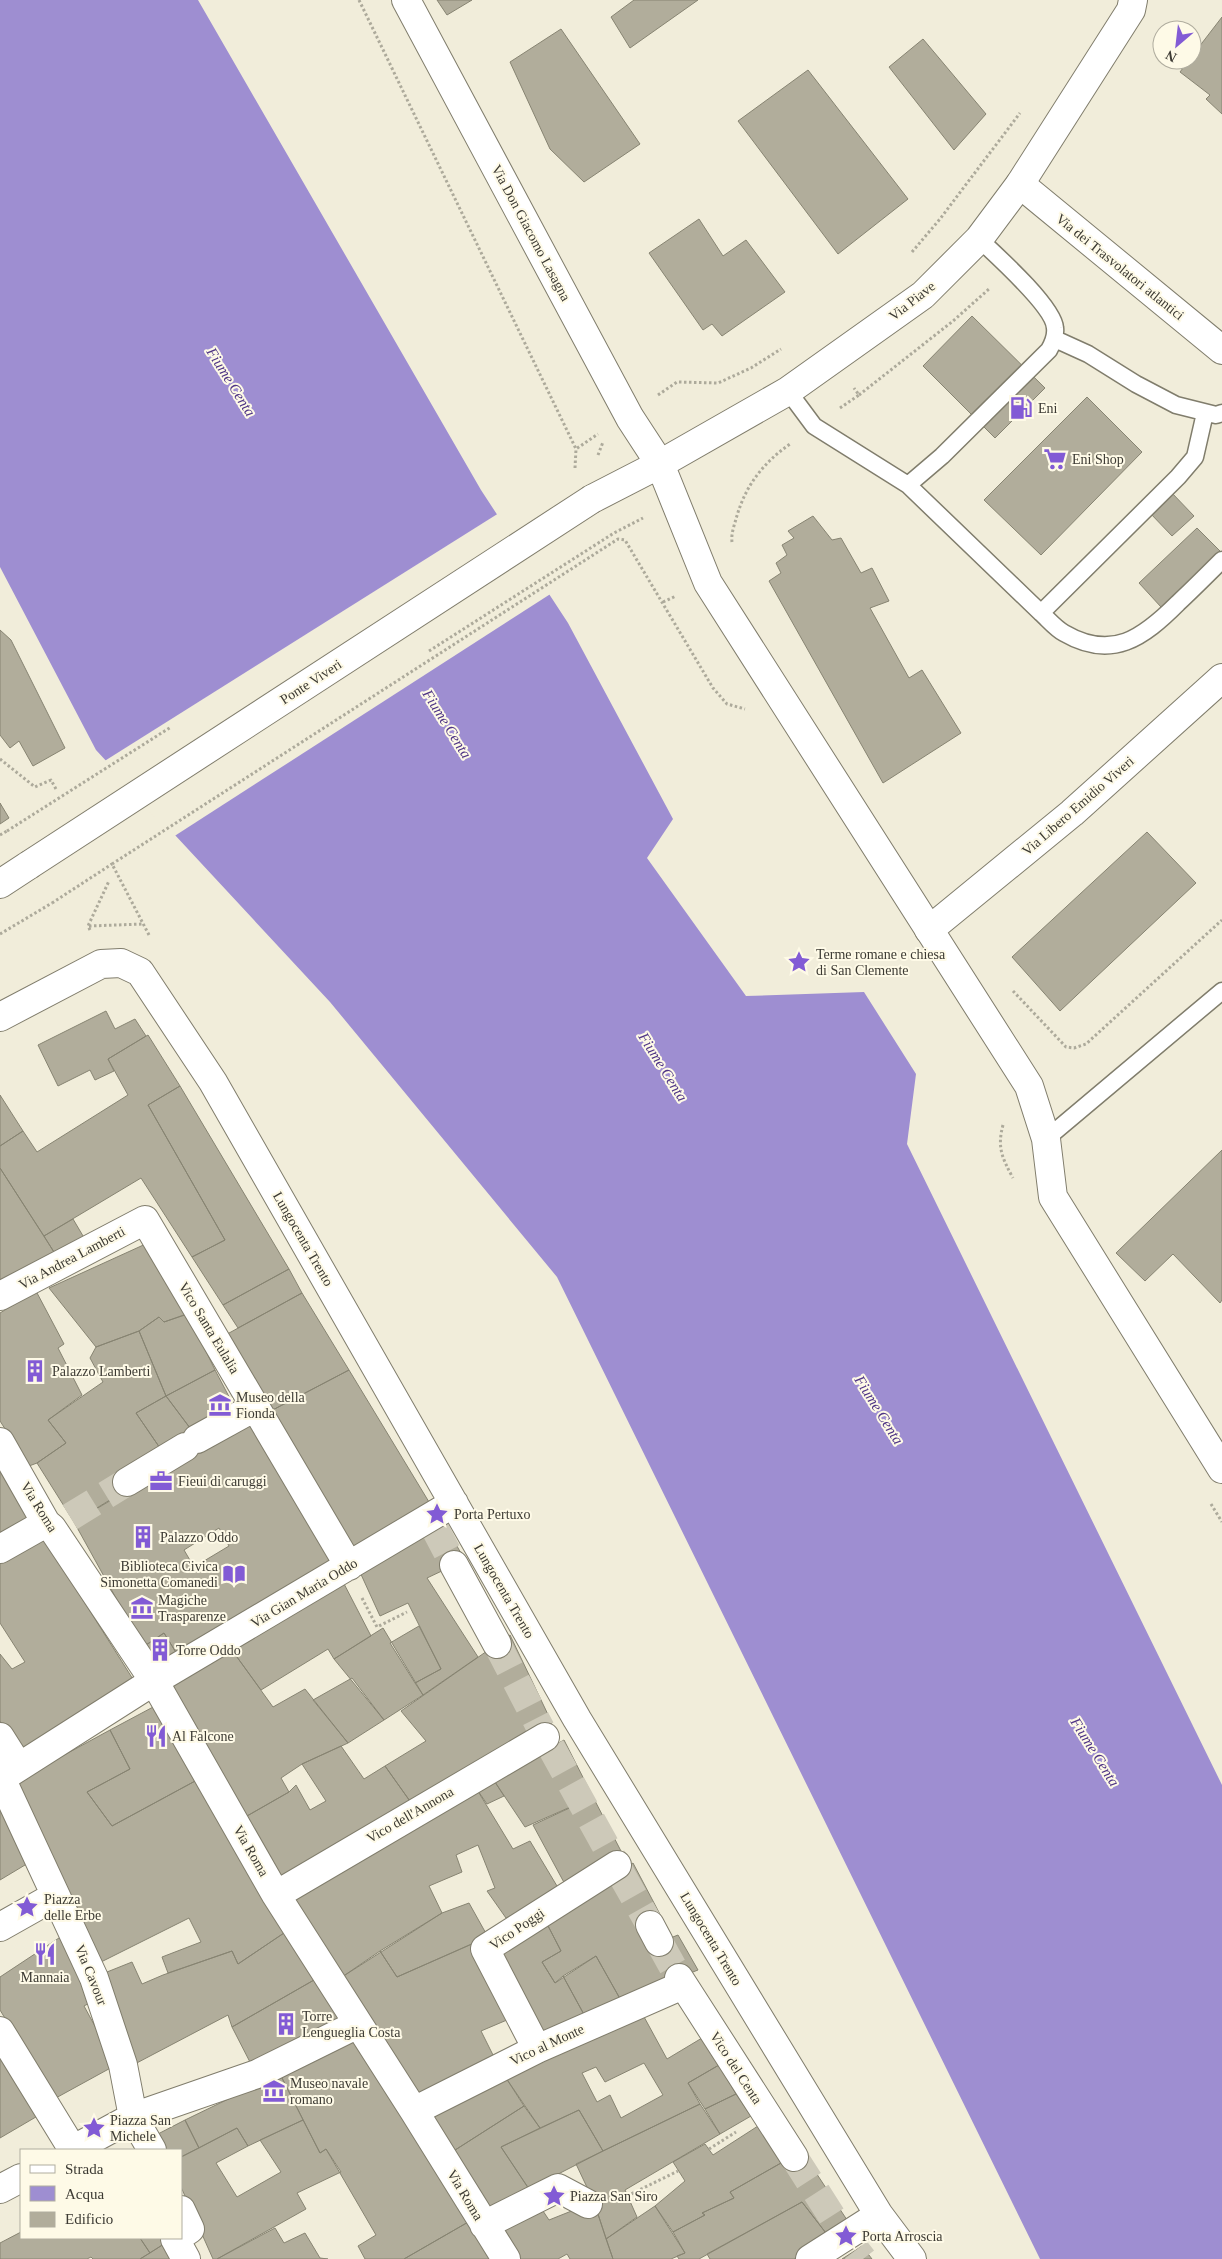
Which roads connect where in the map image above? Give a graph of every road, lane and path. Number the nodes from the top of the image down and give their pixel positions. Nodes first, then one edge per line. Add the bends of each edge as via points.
1 (359, 0) edge
2 (406, 0) edge
3 (1134, 3) edge
4 (1023, 109) dead end
5 (1020, 184) junction
6 (979, 239) junction
7 (909, 256) dead end
8 (954, 321) dead end
9 (1055, 339) junction
10 (789, 344) dead end
11 (1222, 350) edge
12 (788, 391) junction
13 (859, 395) dead end
14 (1205, 413) junction
15 (1222, 413) edge
16 (628, 415) junction
17 (814, 426) junction
18 (576, 448) junction
19 (660, 464) junction
20 (574, 471) dead end
21 (908, 484) junction
22 (592, 499) joint
23 (732, 546) dead end
24 (1222, 560) edge
25 (708, 583) junction
26 (663, 602) junction
27 (1040, 613) junction
28 (1222, 678) edge
29 (754, 711) dead end
30 (0, 759) edge
31 (56, 789) dead end
32 (7, 831) dead end
33 (0, 836) edge
34 (112, 864) junction
35 (110, 881) dead end
36 (0, 884) edge
37 (929, 930) junction
38 (0, 934) edge
39 (1222, 991) edge
40 (0, 1017) edge
41 (1004, 1121) dead end
42 (1046, 1139) junction
43 (1014, 1178) dead end
44 (145, 1220) joint
45 (0, 1296) edge
46 (255, 1407) junction
47 (0, 1442) edge
48 (1219, 1457) edge
49 (127, 1482) tunnel mouth
50 (1208, 1500) dead end
51 (454, 1503) junction
52 (1222, 1522) edge
53 (56, 1523) junction
54 (0, 1549) edge
55 (454, 1565) tunnel mouth
56 (348, 1566) junction
57 (407, 1612) dead end
58 (497, 1644) tunnel mouth
59 (154, 1682) junction
60 (0, 1737) edge
61 (546, 1738) dead end
62 (7, 1775) edge
63 (617, 1865) dead end
64 (276, 1895) junction
65 (55, 1896) junction
66 (0, 1927) edge
67 (681, 1981) joint
68 (358, 2024) junction
69 (0, 2031) edge
70 (537, 2049) junction
71 (414, 2111) junction
72 (133, 2118) junction
73 (71, 2149) edge
74 (74, 2149) edge
75 (151, 2149) edge
76 (794, 2157) tunnel mouth
77 (678, 2171) dead end
78 (20, 2179) edge
79 (0, 2189) edge
80 (627, 2196) dead end
81 (588, 2204) dead end
82 (182, 2212) edge
83 (879, 2215) junction
84 (484, 2225) junction
85 (182, 2237) edge
86 (506, 2259) edge
87 (810, 2259) edge
88 (912, 2259) edge

1 - 18 path
2 - 16 street, Via Don Giacomo Lasagna
3 - 5 street, Via Piave
4 - 7 path
5 - 6 street, Via Piave
5 - 11 street, Via dei Trasvolatori atlantici
6 - 9 lane via 1036,296 1056,326
6 - 12 street, Via Piave via 923,295
8 - 13 path
9 - 14 lane via 1088,354 1176,405
9 - 21 lane via 1049,350 942,456
10 - 16 path via 718,384 677,382
12 - 17 lane
12 - 19 street, Via Piave
14 - 15 lane
14 - 27 lane via 1195,457
16 - 18 path
16 - 19 street, Via Don Giacomo Lasagna
17 - 21 lane
17 - 23 path via 770,458 752,479 739,507 731,536
18 - 20 path
19 - 22 street, Via Piave
19 - 25 street, Via Don Giacomo Lasagna
21 - 27 lane
22 - 36 street, Ponte Viveri, bridge
24 - 27 lane via 1157,624 1134,640 1094,645 1080,641 1062,632
25 - 26 path
25 - 37 street, Via Don Giacomo Lasagna
26 - 29 path via 713,688 727,704
26 - 34 path via 625,540 618,539
28 - 37 street, Via Libero Emidio Viveri via 1072,813
30 - 31 path via 34,787 51,780
32 - 33 path
34 - 35 path via 143,924 88,926
34 - 38 path, bridge
37 - 42 street, Via Don Giacomo Lasagna via 1029,1086
39 - 42 lane
40 - 51 street, Lungocenta Trento via 101,964 121,963 140,972 213,1082
41 - 43 path via 999,1140 1004,1162
42 - 48 street, Via Don Giacomo Lasagna via 1053,1197
44 - 45 street, Via Andrea Lamberti
44 - 46 street, Vico Santa Eulalia
46 - 49 street
46 - 56 street, Vico Santa Eulalia
47 - 53 street, Via Roma
50 - 52 path
51 - 56 street, Via Gian Maria Oddo via 432,1522
51 - 83 street, Lungocenta Trento via 577,1720
53 - 54 street
53 - 59 street, Via Roma
55 - 58 street
56 - 57 path via 376,1627
56 - 59 street, Via Gian Maria Oddo
59 - 62 street, Via Gian Maria Oddo
59 - 64 street, Via Roma
60 - 62 street, Via Cavour
61 - 64 street, Vico dell'Annona
62 - 65 street, Via Cavour
63 - 70 street, Vico Poggi via 485,1948
64 - 68 street, Via Roma
65 - 66 street
65 - 72 street, Via Cavour via 94,1978 123,2066
67 - 70 street, Vico al Monte
67 - 76 street, Vico del Centa
68 - 71 street, Via Roma
68 - 72 street via 257,2074
69 - 73 street
70 - 71 street, Vico al Monte
71 - 84 street, Via Roma
72 - 74 street
72 - 75 street, Via Cavour
77 - 80 path
78 - 79 street
81 - 84 street via 558,2188
82 - 85 street via 190,2229
83 - 87 street
83 - 88 street, Lungocenta Trento
84 - 86 street, Via Roma

